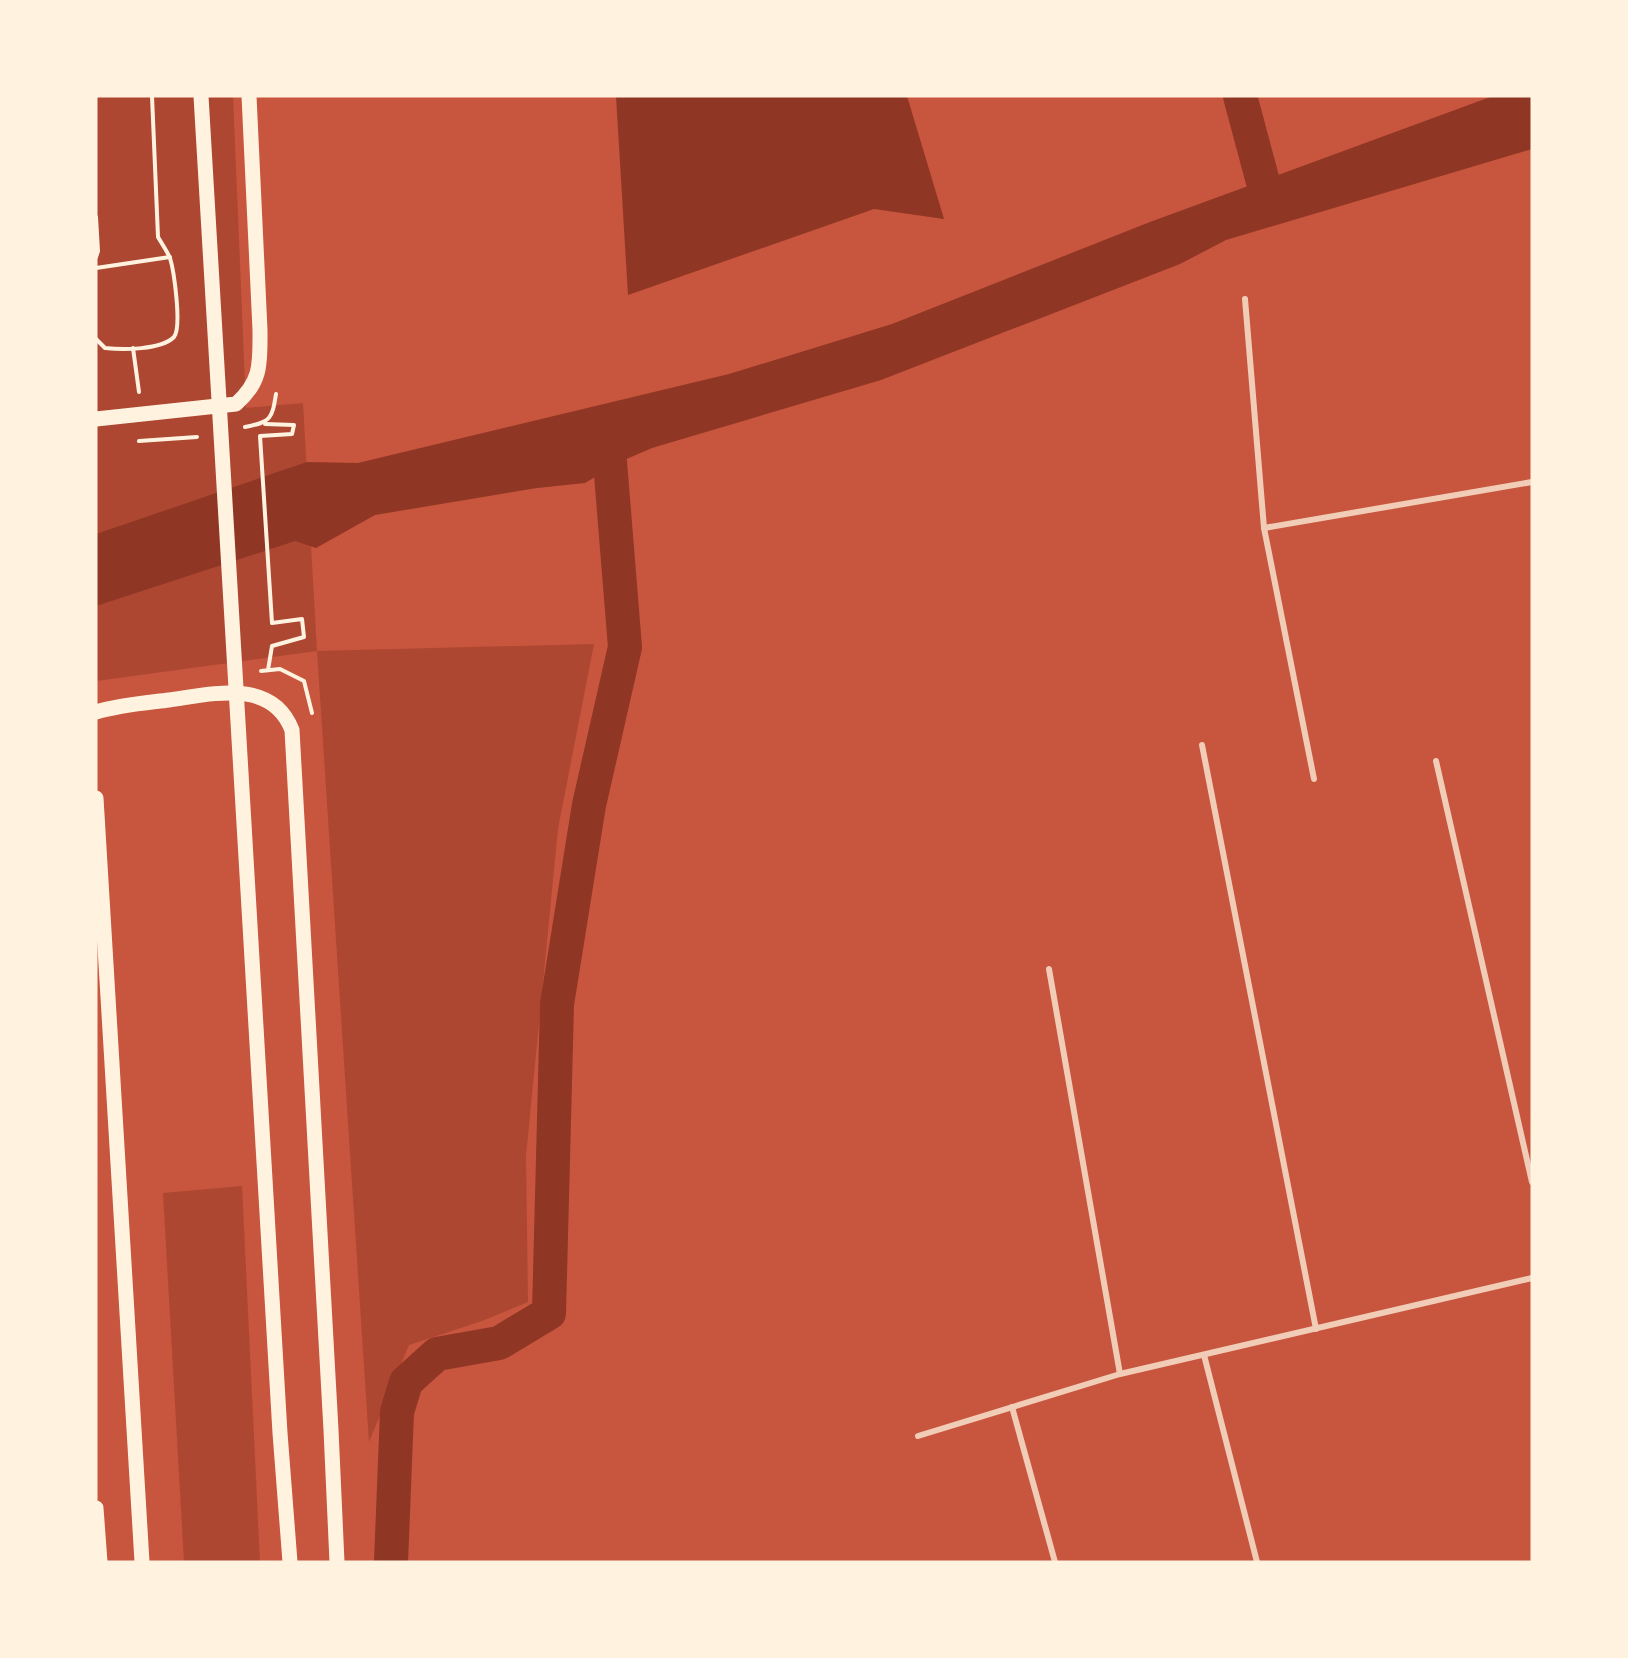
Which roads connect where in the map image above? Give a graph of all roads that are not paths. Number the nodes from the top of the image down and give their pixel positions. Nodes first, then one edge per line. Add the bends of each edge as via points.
1 (201, 96) edge
2 (249, 96) edge
3 (1245, 299) dead end
4 (96, 419) edge
5 (1532, 482) edge
6 (1264, 528) junction
7 (96, 712) edge
8 (1202, 745) dead end
9 (1436, 761) dead end
10 (1314, 779) dead end
11 (96, 798) edge
12 (1049, 969) dead end
13 (1532, 1182) edge
14 (1532, 1278) edge
15 (1316, 1329) junction
16 (1203, 1355) junction
17 (1120, 1374) junction
18 (1012, 1407) junction
19 (918, 1436) dead end
20 (96, 1508) edge
21 (100, 1562) edge
22 (142, 1562) edge
23 (290, 1562) edge
24 (337, 1562) edge
25 (1055, 1562) edge
26 (1257, 1562) edge

1 - 23 main road
2 - 4 main road via 260,330 259,368 249,392 236,404
3 - 6 street
5 - 6 street
6 - 10 street
7 - 24 main road via 223,693 248,693 278,707 292,730
8 - 15 street
9 - 13 street
11 - 22 main road
12 - 17 street
14 - 15 street
15 - 16 street
16 - 17 street
16 - 26 street
17 - 18 street
18 - 19 street
18 - 25 street
20 - 21 main road

